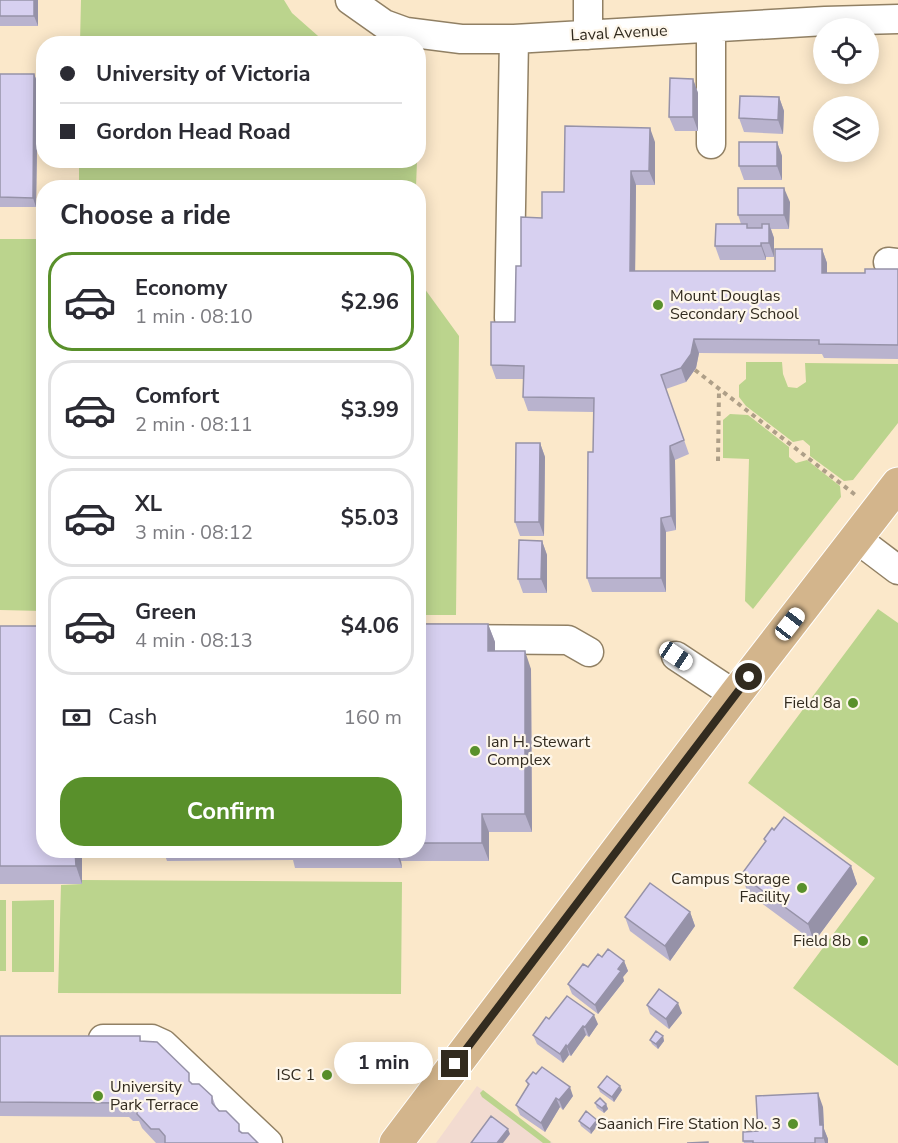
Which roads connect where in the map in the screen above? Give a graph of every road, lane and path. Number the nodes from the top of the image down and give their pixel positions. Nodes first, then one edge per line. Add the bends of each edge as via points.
1 (350, 0) edge
2 (588, 0) edge
3 (895, 13) edge
4 (711, 28) junction
5 (588, 36) junction
6 (514, 39) junction
7 (711, 144) dead end
8 (509, 318) dead end
9 (695, 370) dead end
10 (719, 389) junction
11 (718, 461) dead end
12 (898, 483) edge
13 (876, 513) junction
14 (857, 539) junction
15 (898, 570) edge
16 (426, 639) edge
17 (589, 652) dead end
18 (676, 656) dead end
19 (735, 695) junction
20 (76, 1040) edge
21 (268, 1143) edge
22 (396, 1143) edge

1 - 6 street, Laval Avenue via 384,24 406,32 461,39
2 - 5 street
3 - 4 street, Laval Avenue
4 - 5 street, Laval Avenue
4 - 7 street
5 - 6 street, Laval Avenue
6 - 8 street
9 - 10 path
10 - 11 path
10 - 13 path
12 - 13 main road
13 - 14 main road
14 - 15 street
14 - 19 main road
16 - 17 street via 568,640
18 - 19 street
19 - 22 main road
20 - 21 street via 152,1039 163,1044

